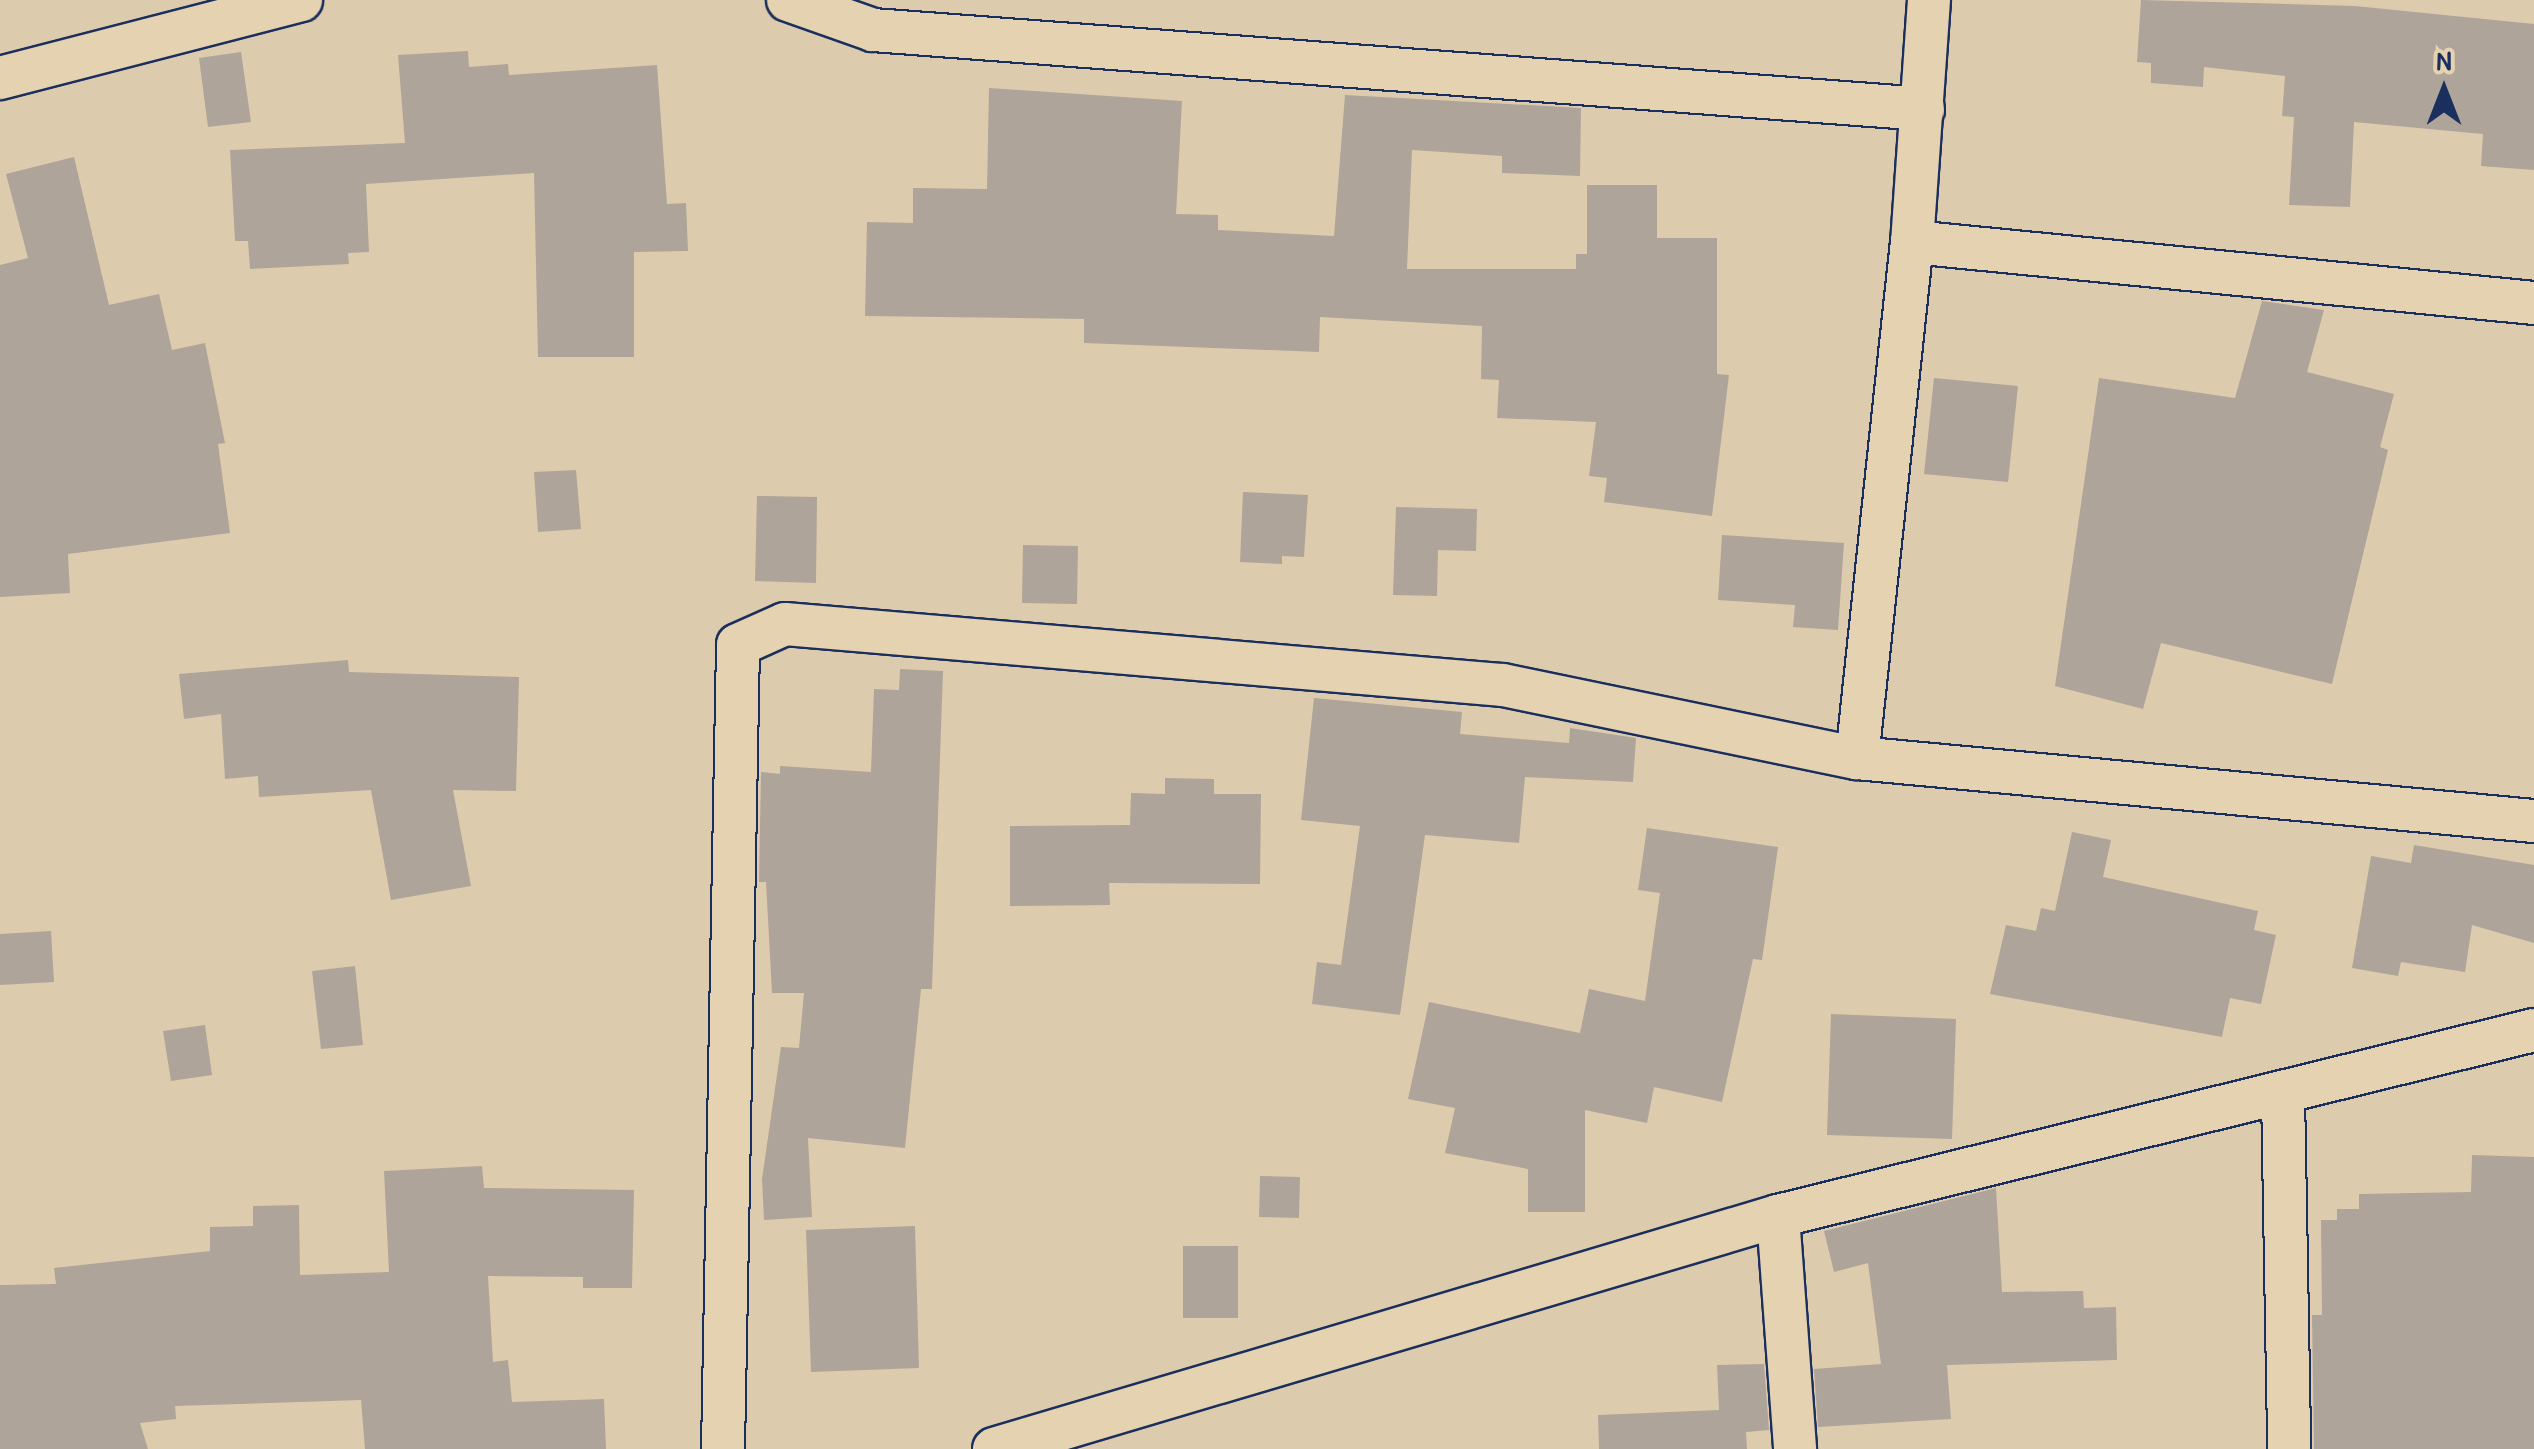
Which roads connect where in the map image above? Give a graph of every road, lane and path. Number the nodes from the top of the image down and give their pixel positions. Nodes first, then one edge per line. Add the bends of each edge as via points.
1 (301, 0) edge
2 (788, 0) edge
3 (1928, 0) edge
4 (0, 78) edge
5 (1923, 110) junction
6 (1912, 242) junction
7 (2534, 303) edge
8 (1857, 758) junction
9 (2534, 821) edge
10 (2534, 1030) edge
11 (2283, 1092) junction
12 (1778, 1216) junction
13 (723, 1449) edge
14 (994, 1449) edge
15 (1795, 1449) edge
16 (2289, 1449) edge

1 - 4 street
2 - 5 street via 873,30
3 - 5 street
5 - 6 street
6 - 7 street
6 - 8 street
8 - 9 street
8 - 13 street via 1503,685 786,624 738,645
10 - 11 street
11 - 12 street
11 - 16 street
12 - 14 street
12 - 15 street

